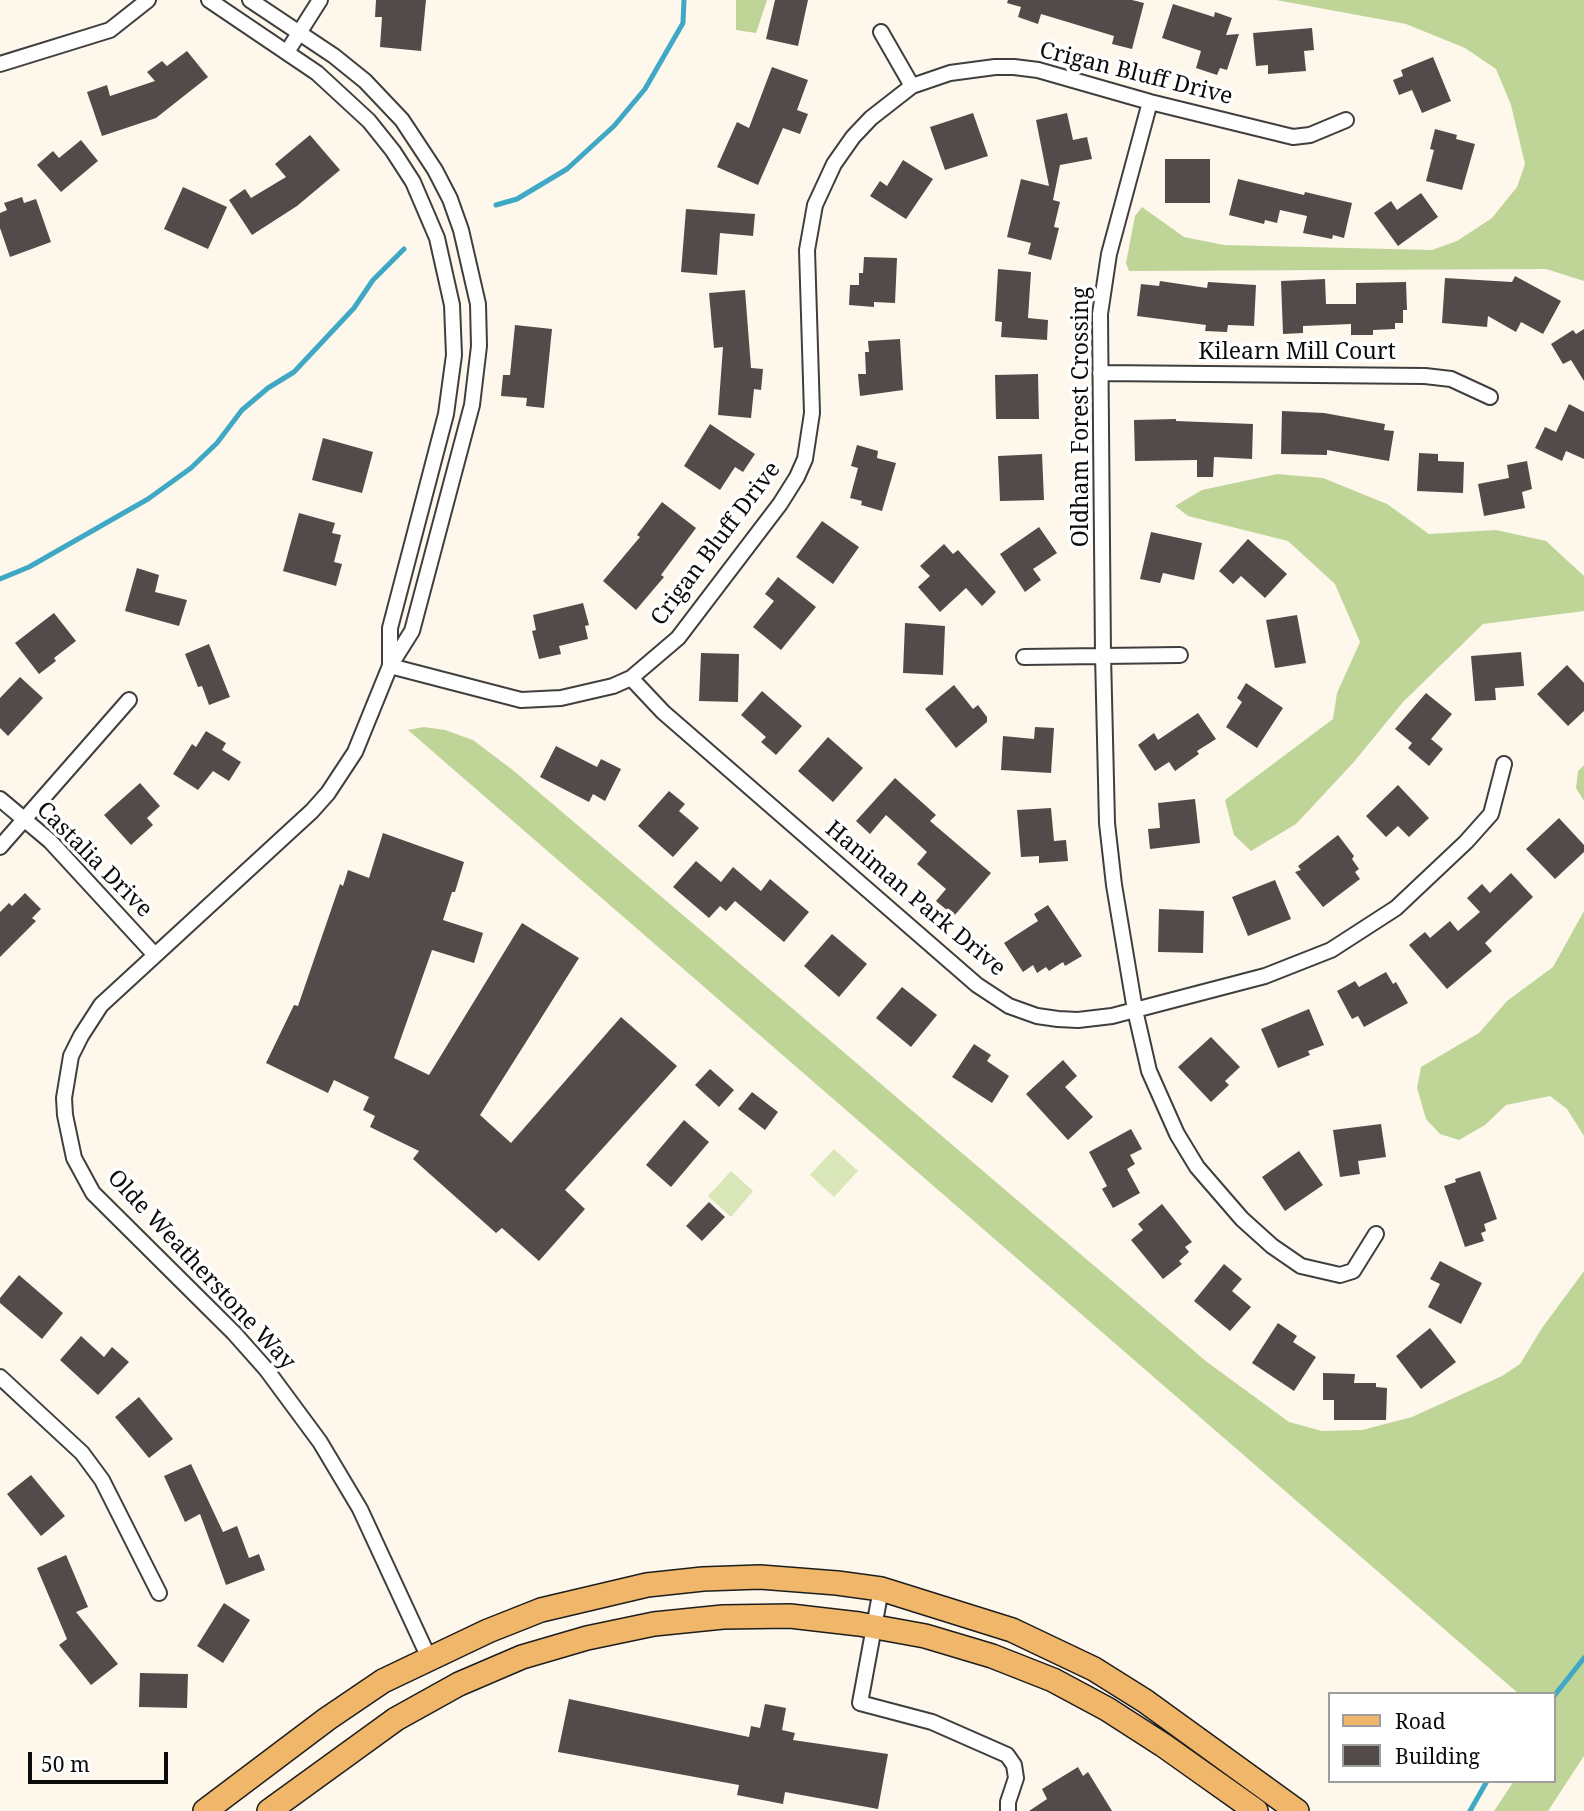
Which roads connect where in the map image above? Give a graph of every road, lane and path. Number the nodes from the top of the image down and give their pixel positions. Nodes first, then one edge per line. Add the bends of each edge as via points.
1 (148, 0) edge
2 (209, 0) edge
3 (250, 0) edge
4 (320, 0) edge
5 (300, 32) junction
6 (881, 32) dead end
7 (287, 52) junction
8 (0, 64) edge
9 (912, 86) junction
10 (1150, 102) junction
11 (1346, 120) dead end
12 (1100, 373) junction
13 (1490, 397) dead end
14 (1103, 655) junction
15 (1180, 655) dead end
16 (1024, 657) dead end
17 (390, 666) junction
18 (631, 678) junction
19 (129, 700) dead end
20 (1504, 764) dead end
21 (0, 799) edge
22 (25, 820) junction
23 (0, 847) edge
24 (155, 954) junction
25 (1135, 1010) junction
26 (1376, 1234) dead end
27 (0, 1377) edge
28 (881, 1589) junction
29 (159, 1593) dead end
30 (874, 1626) junction
31 (429, 1658) junction
32 (446, 1691) junction
33 (205, 1811) edge
34 (268, 1811) edge
35 (1008, 1811) edge
36 (1256, 1811) edge
37 (1297, 1811) edge

1 - 8 street via 110,30
2 - 7 street, Olde Weatherstone Way
3 - 5 street, Olde Weatherstone Way
4 - 5 street
5 - 7 street
5 - 17 street, Olde Weatherstone Way via 365,81 418,142 445,189 461,230 478,304 480,346 472,405 412,631
6 - 9 street
7 - 17 street, Olde Weatherstone Way via 344,96 393,151 426,209 448,279 454,355 446,414 390,628
9 - 10 street, Crigan Bluff Drive via 950,73 1014,67
9 - 18 street, Crigan Bluff Drive via 853,137 815,205 807,250 812,413 805,459 797,477 690,624
10 - 11 street, Crigan Bluff Drive via 1293,137
10 - 12 street, Oldham Forest Crossing via 1103,284
12 - 13 street, Kilearn Mill Court via 1425,376 1451,380
12 - 14 street, Oldham Forest Crossing
14 - 15 street
14 - 16 street
14 - 25 street, Oldham Forest Crossing via 1107,823
17 - 18 street, Crigan Bluff Drive via 521,700 561,698
17 - 24 street, Olde Weatherstone Way via 355,752 328,793
18 - 25 street, Haniman Park Drive via 663,712 976,985 1009,1006 1037,1016 1078,1020
19 - 22 street
20 - 25 street, Haniman Park Drive via 1491,814 1396,908 1364,930 1301,964
21 - 22 street, Castalia Drive
22 - 23 street
22 - 24 street, Castalia Drive
24 - 31 street, Olde Weatherstone Way via 101,1005 72,1056 64,1098 74,1158 102,1203 234,1332 320,1443 359,1509
25 - 26 street, Oldham Forest Crossing via 1149,1071 1177,1134 1197,1167 1242,1219 1301,1266 1340,1275 1353,1271
27 - 29 street via 82,1453 102,1480
28 - 30 street
28 - 31 main road via 760,1577 647,1585 541,1610
28 - 37 main road via 1012,1630 1094,1669
30 - 32 main road via 790,1616 654,1624 587,1637 522,1657
30 - 35 street via 860,1703 932,1722 1007,1755 1016,1778
30 - 36 main road via 992,1656 1053,1680 1152,1738
31 - 32 main road
31 - 33 main road via 360,1696
32 - 34 main road via 396,1719

